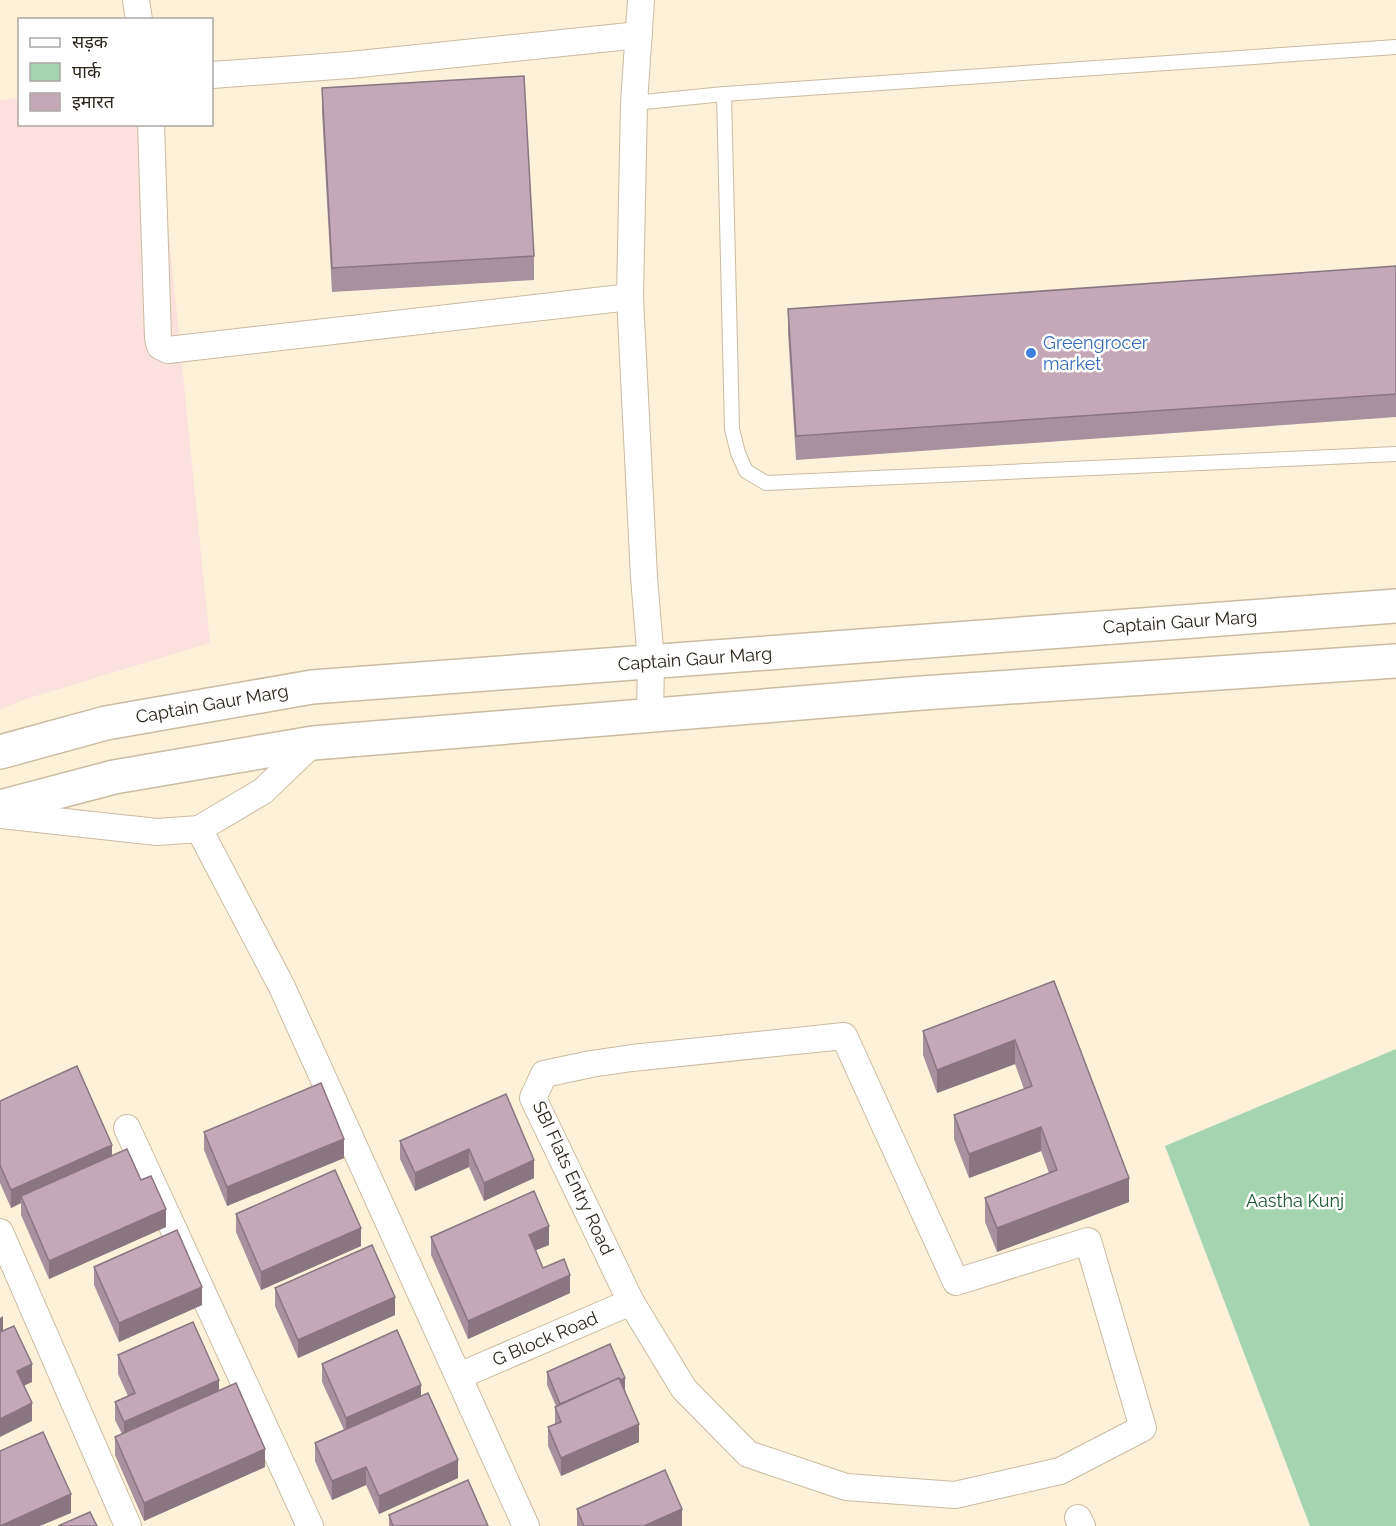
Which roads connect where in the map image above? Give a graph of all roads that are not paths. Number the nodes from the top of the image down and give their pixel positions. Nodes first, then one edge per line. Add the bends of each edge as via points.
1 (136, 0) edge
2 (641, 0) edge
3 (140, 18) edge
4 (639, 35) junction
5 (1396, 47) edge
6 (213, 75) edge
7 (724, 94) junction
8 (634, 103) junction
9 (151, 126) edge
10 (630, 297) junction
11 (1396, 454) edge
12 (1396, 606) edge
13 (1396, 661) edge
14 (651, 662) junction
15 (650, 716) junction
16 (313, 743) junction
17 (0, 752) edge
18 (0, 807) edge
19 (0, 815) edge
20 (199, 829) junction
21 (127, 1128) dead end
22 (0, 1232) edge
23 (631, 1302) junction
24 (459, 1377) junction
25 (128, 1526) edge
26 (310, 1526) edge
27 (526, 1526) edge

1 - 3 street
2 - 4 street
4 - 6 street
4 - 8 street
5 - 7 lane
7 - 8 lane
7 - 11 lane via 732,429 746,471 766,483
8 - 10 street
9 - 10 street via 158,338 160,346 168,350
10 - 14 street
12 - 14 main road, Captain Gaur Marg
13 - 15 main road
14 - 15 street
14 - 17 main road, Captain Gaur Marg via 312,687 106,723
15 - 16 main road
16 - 18 main road via 114,777
16 - 20 street via 263,791
19 - 20 street via 157,832
20 - 24 street via 282,987
21 - 26 street
22 - 25 street
23 - 23 street, SBI Flats Entry Road via 533,1098 544,1074 632,1058 844,1036 956,1282 1088,1241 1143,1428 1060,1471 955,1494 846,1487 748,1454 684,1389
23 - 24 street, G Block Road
24 - 27 street

